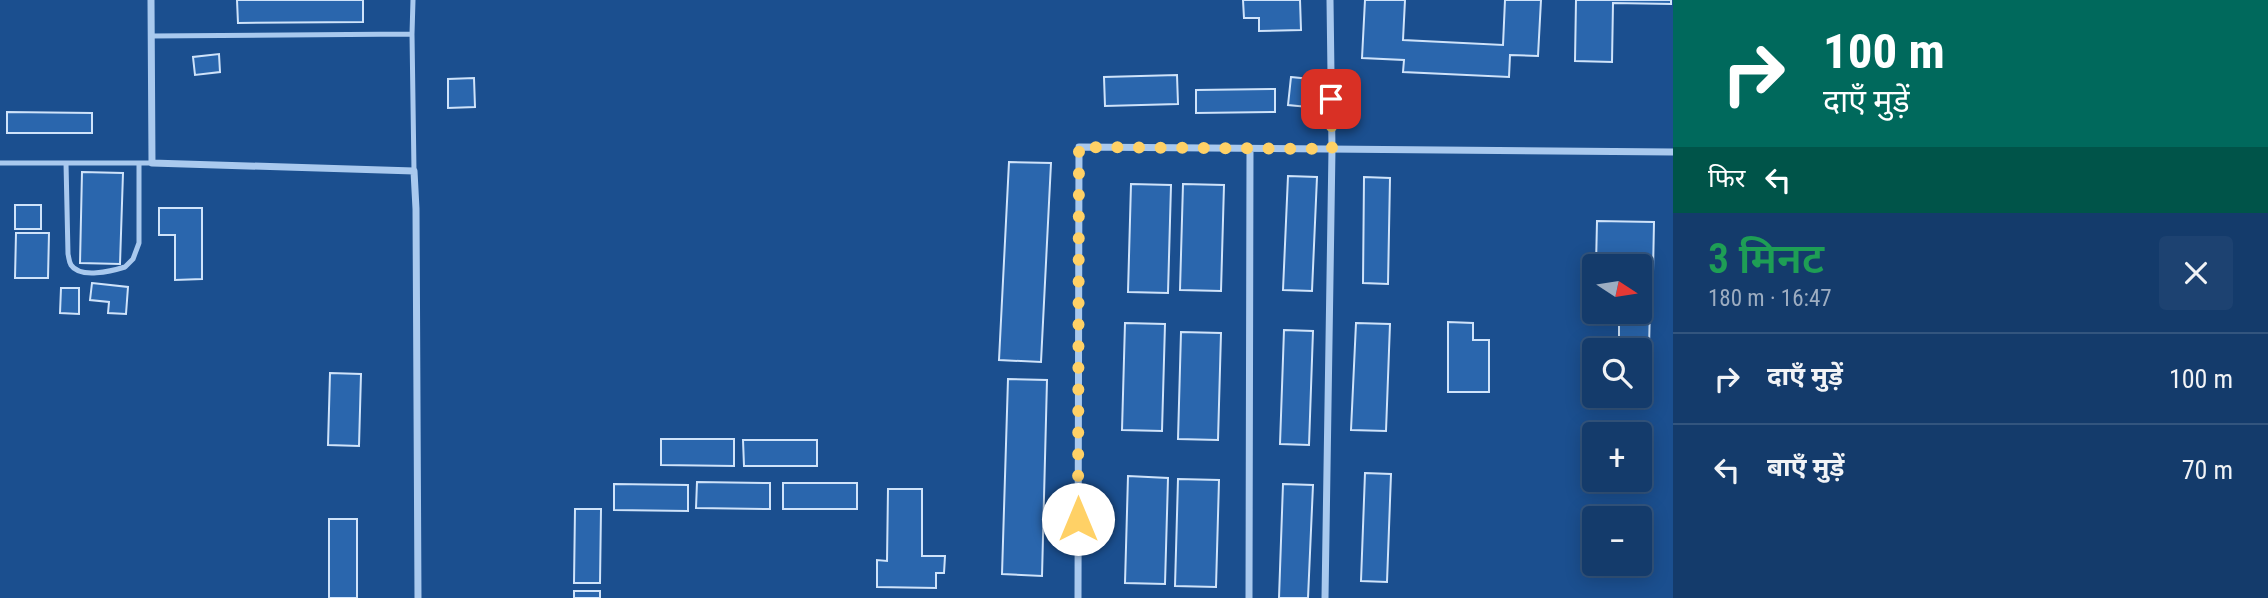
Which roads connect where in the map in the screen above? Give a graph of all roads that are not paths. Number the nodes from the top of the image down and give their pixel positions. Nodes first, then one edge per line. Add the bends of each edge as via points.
1 (151, 0) edge
2 (414, 0) edge
3 (1330, 0) edge
4 (412, 34) junction
5 (151, 36) junction
6 (1250, 148) junction
7 (1332, 149) junction
8 (1673, 152) edge
9 (0, 163) edge
10 (66, 163) junction
11 (139, 163) junction
12 (152, 163) junction
13 (414, 171) junction
14 (418, 598) edge
15 (1078, 598) edge
16 (1249, 598) edge
17 (1325, 598) edge

1 - 5 street
2 - 4 lane
3 - 7 street
4 - 5 lane
4 - 13 lane
5 - 12 street
6 - 7 street
6 - 15 street via 1079,147
6 - 16 street
7 - 8 street
7 - 17 street
9 - 10 lane
10 - 11 lane
10 - 11 lane via 68,254 71,265 90,273 125,267 137,250
11 - 12 lane
12 - 13 street
13 - 14 street

